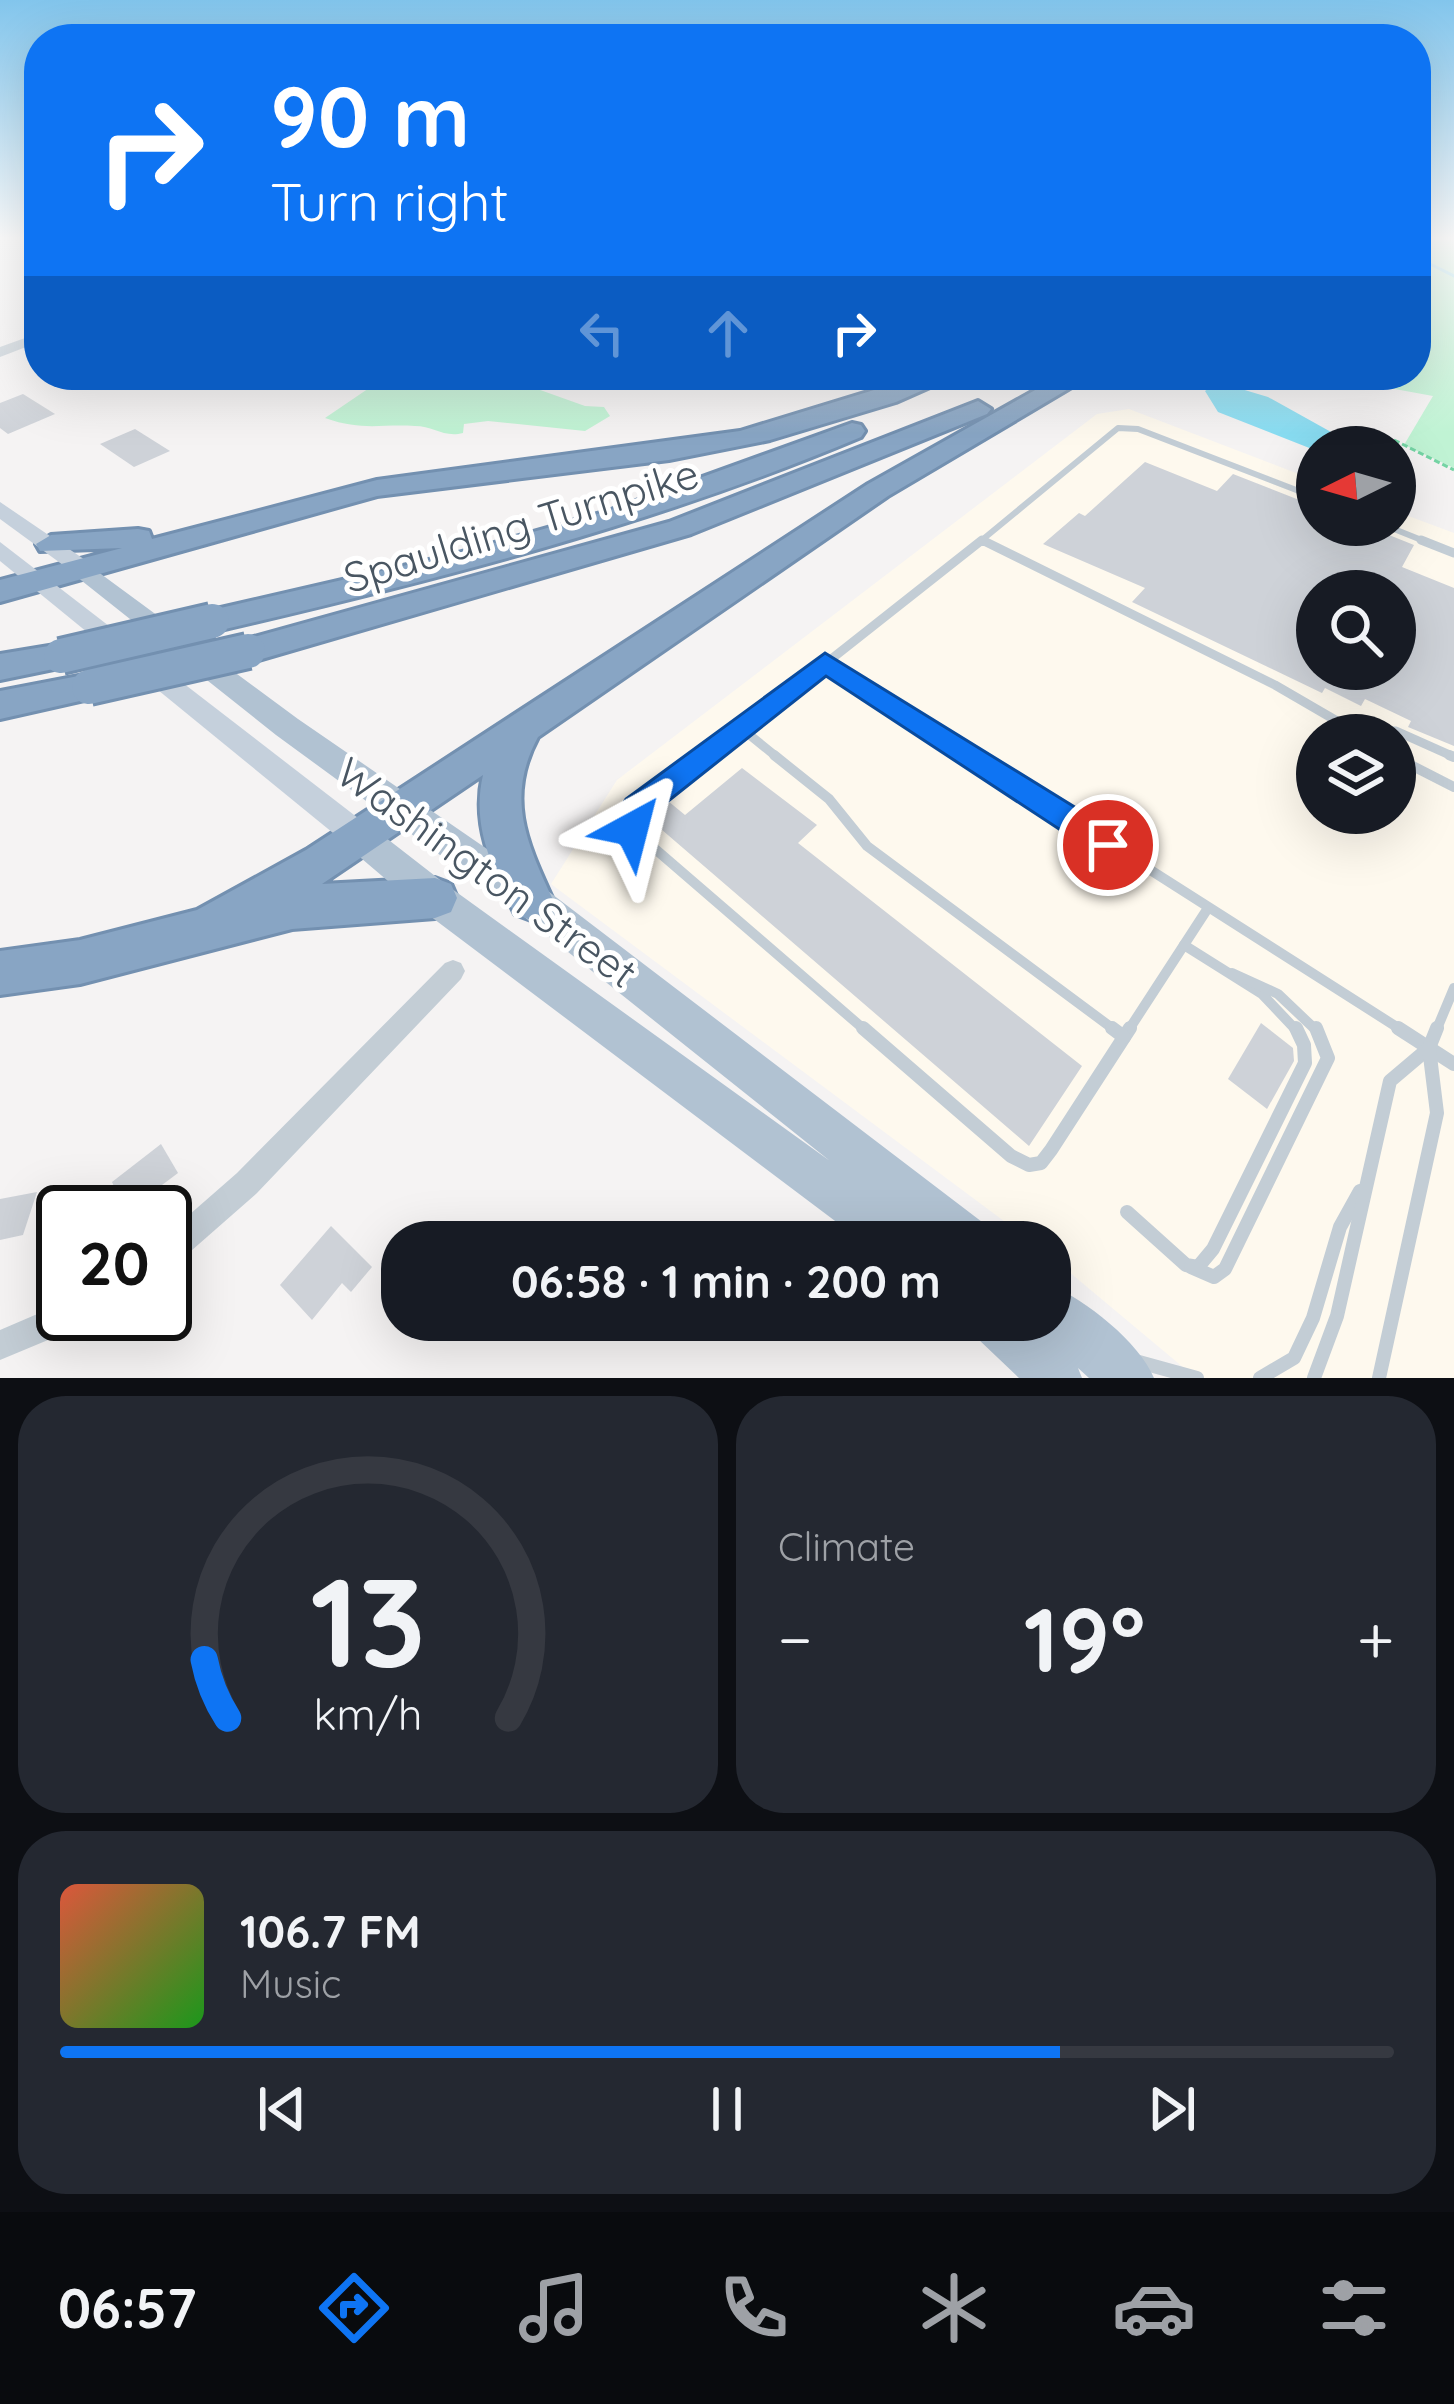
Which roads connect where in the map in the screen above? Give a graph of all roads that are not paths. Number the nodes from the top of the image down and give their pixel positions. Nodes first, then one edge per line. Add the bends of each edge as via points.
1 (906, 390) edge
2 (943, 390) edge
3 (1020, 390) edge
4 (1054, 390) edge
5 (1296, 490) edge
6 (0, 509) edge
7 (242, 521) junction
8 (1416, 538) edge
9 (982, 540) junction
10 (51, 544) junction
11 (0, 549) edge
12 (1454, 553) edge
13 (86, 571) junction
14 (37, 583) junction
15 (0, 591) edge
16 (825, 662) junction
17 (0, 667) edge
18 (0, 705) edge
19 (1325, 714) edge
20 (526, 723) junction
21 (740, 728) junction
22 (1416, 740) edge
23 (1454, 758) edge
24 (1416, 768) edge
25 (1454, 787) edge
26 (400, 807) junction
27 (360, 837) junction
28 (435, 898) junction
29 (531, 900) junction
30 (1208, 908) junction
31 (207, 928) junction
32 (1184, 945) junction
33 (1221, 969) junction
34 (453, 971) dead end
35 (0, 973) edge
36 (1454, 988) edge
37 (1124, 1037) junction
38 (1429, 1048) junction
39 (1454, 1064) edge
40 (1368, 1175) junction
41 (1127, 1212) dead end
42 (873, 1221) edge
43 (942, 1221) edge
44 (192, 1232) edge
45 (1186, 1264) junction
46 (36, 1330) edge
47 (1034, 1341) edge
48 (0, 1345) edge
49 (1072, 1361) edge
50 (1128, 1378) edge
51 (1197, 1378) edge
52 (1260, 1378) edge
53 (1314, 1378) edge
54 (1379, 1378) edge

1 - 7 highway via 767,434 418,481
2 - 17 highway, Spaulding Turnpike, bridge via 666,500 457,562
3 - 18 highway, Spaulding Turnpike, bridge via 680,528 248,651
4 - 20 highway via 878,490
5 - 9 lane via 1118,428
6 - 10 main road, Washington Street
7 - 10 highway
7 - 13 highway
8 - 12 lane
9 - 16 lane
9 - 19 lane
10 - 13 main road, Washington Street
11 - 14 main road, Washington Street
13 - 14 highway
13 - 26 main road, Washington Street
14 - 15 highway
14 - 27 main road, Washington Street
16 - 21 lane
16 - 30 lane
20 - 26 highway
20 - 29 highway via 505,758 496,808
21 - 37 lane via 829,799 867,847
21 - 37 lane via 637,808 632,829 1011,1156 1041,1163
22 - 23 lane
24 - 25 lane
26 - 27 highway
26 - 29 main road, Washington Street
27 - 28 main road, Washington Street
27 - 31 highway
28 - 31 highway via 329,901
28 - 42 main road, Washington Street
29 - 43 main road, Washington Street
30 - 32 lane
30 - 38 lane
31 - 35 highway via 97,962
32 - 33 lane
32 - 37 lane
33 - 45 lane via 1296,1024 1307,1052 1213,1249 1198,1267
33 - 45 lane via 1293,1005 1320,1032 1328,1058 1225,1269 1214,1277
34 - 44 street
36 - 38 lane
38 - 39 lane
38 - 40 lane via 1390,1081
38 - 54 lane via 1437,1113
40 - 52 lane via 1340,1227 1294,1358
40 - 53 lane
41 - 45 lane
46 - 48 street
47 - 49 main road
49 - 50 main road
49 - 51 lane

